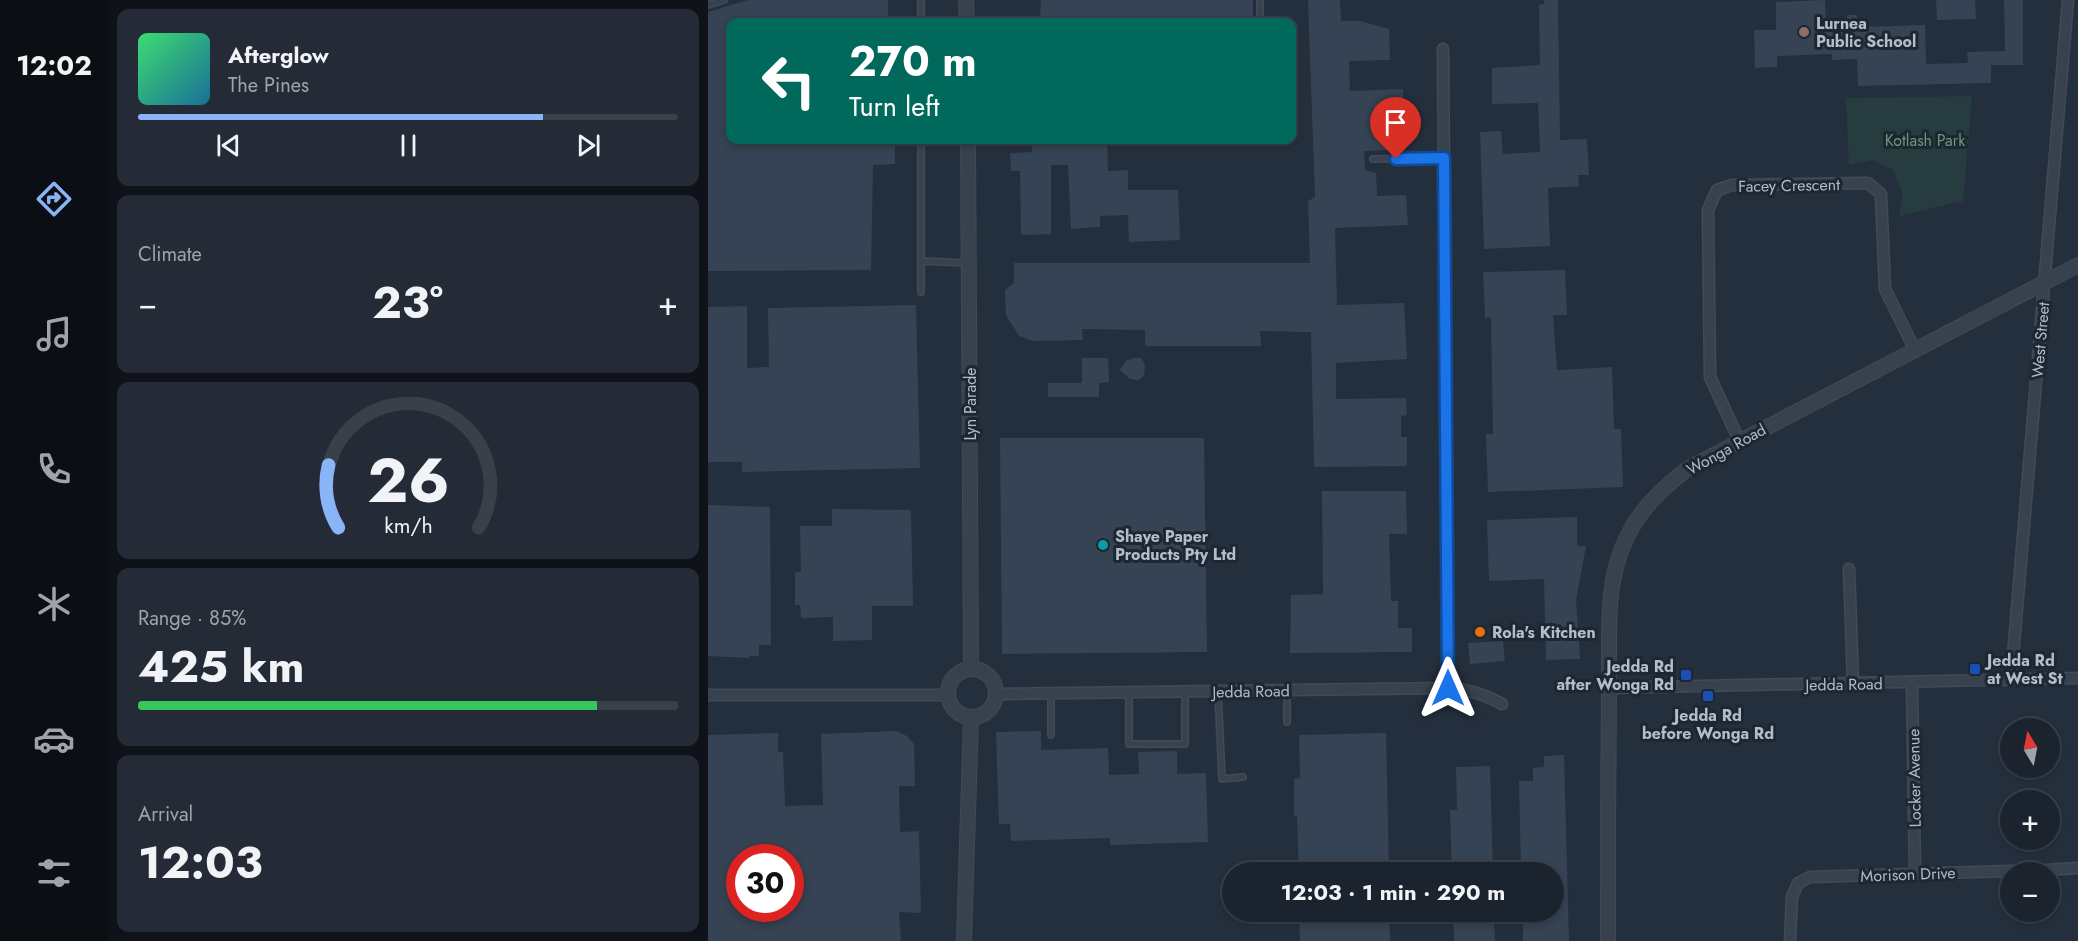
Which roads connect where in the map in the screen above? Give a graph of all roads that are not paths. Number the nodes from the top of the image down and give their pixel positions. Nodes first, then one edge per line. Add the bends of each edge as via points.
1 (724, 0) edge
2 (921, 0) edge
3 (966, 0) edge
4 (1260, 0) edge
5 (708, 5) edge
6 (2071, 6) edge
7 (921, 18) edge
8 (967, 18) edge
9 (1260, 18) edge
10 (1443, 49) dead end
11 (921, 144) edge
12 (968, 144) edge
13 (1444, 158) junction
14 (1373, 159) dead end
15 (921, 261) junction
16 (969, 263) junction
17 (2078, 265) edge
18 (2045, 282) junction
19 (921, 292) dead end
20 (1915, 350) junction
21 (1739, 440) junction
22 (1849, 569) dead end
23 (971, 669) junction
24 (2078, 678) edge
25 (2011, 680) junction
26 (1912, 682) junction
27 (1853, 683) junction
28 (1448, 688) junction
29 (1609, 688) junction
30 (1287, 690) junction
31 (1218, 691) junction
32 (1129, 692) junction
33 (1185, 692) junction
34 (1051, 693) junction
35 (997, 694) junction
36 (708, 695) edge
37 (948, 695) junction
38 (1502, 704) dead end
39 (971, 717) junction
40 (1287, 722) dead end
41 (1051, 735) dead end
42 (1243, 777) dead end
43 (2078, 868) edge
44 (1915, 874) junction
45 (964, 941) edge
46 (1608, 941) edge
47 (1790, 941) edge

1 - 5 lane
2 - 7 lane
3 - 8 street
4 - 9 lane
6 - 18 street, West Street
10 - 13 street
11 - 15 lane
12 - 16 street, Lyn Parade
13 - 14 lane
13 - 28 street
15 - 16 lane
15 - 19 lane
16 - 23 street, Lyn Parade
17 - 18 street, Wonga Road
18 - 20 street, Wonga Road
18 - 25 street, West Street
20 - 21 street, Wonga Road
20 - 21 street, Facey Crescent via 1885,289 1881,194 1868,183 1732,185 1716,190 1708,210 1710,377
21 - 29 street, Wonga Road via 1687,469 1665,487 1626,537 1614,574
22 - 27 street
23 - 35 street via 979,669 992,679
23 - 37 street via 957,674
24 - 25 street, Jedda Road
25 - 26 street, Jedda Road
26 - 27 street, Jedda Road
26 - 44 street, Locker Avenue
27 - 29 street, Jedda Road
28 - 30 street, Jedda Road
28 - 38 street, Jedda Road via 1470,690
29 - 46 street, Wonga Road
30 - 31 street, Jedda Road
30 - 40 lane
31 - 33 street, Jedda Road
31 - 42 lane via 1222,778
32 - 33 street, Jedda Road
32 - 33 lane via 1129,744 1185,744
32 - 34 street, Jedda Road
34 - 35 street, Jedda Road
34 - 41 lane
35 - 39 street via 991,708
36 - 37 street
37 - 39 street via 958,712
39 - 45 street
43 - 44 street, Morison Drive
44 - 47 street, Morison Drive via 1810,877 1798,883 1792,897

